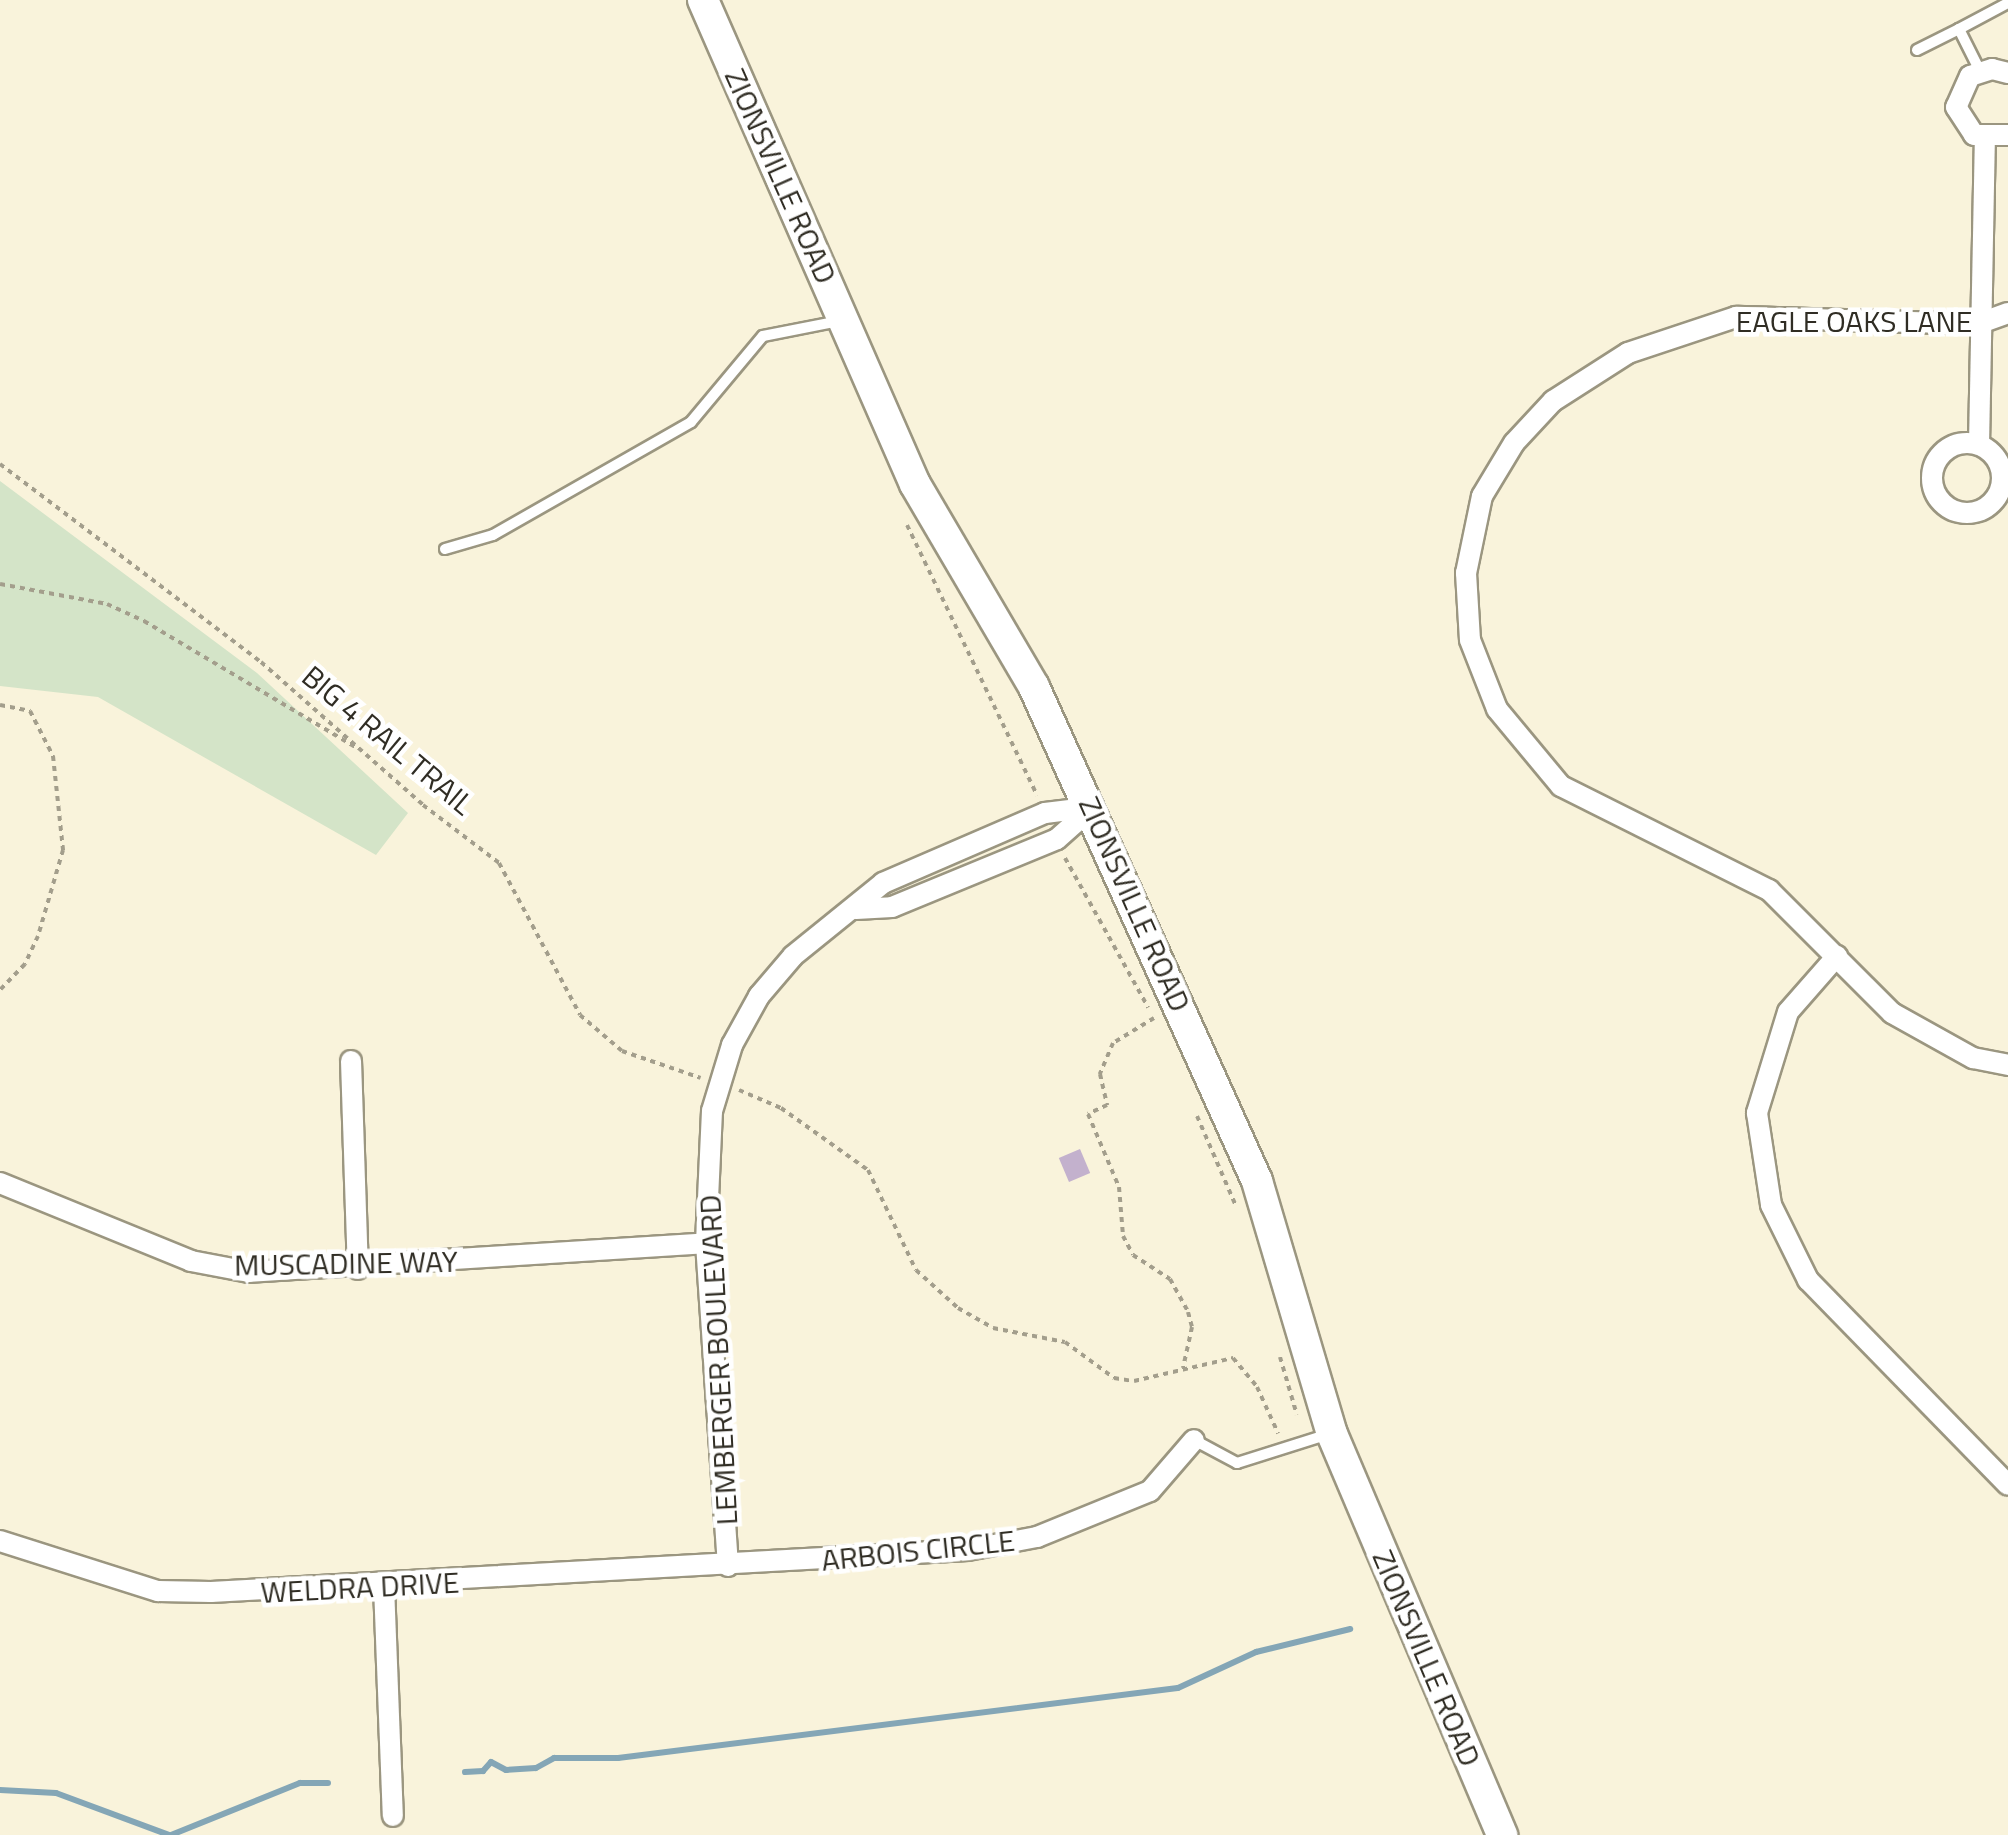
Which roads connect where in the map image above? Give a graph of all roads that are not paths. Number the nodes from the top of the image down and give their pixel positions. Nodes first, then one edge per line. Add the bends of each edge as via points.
1 (703, 0) edge
2 (2008, 3) edge
3 (1959, 29) junction
4 (1918, 50) dead end
5 (1980, 71) junction
6 (2008, 74) edge
7 (2008, 135) edge
8 (1985, 139) junction
9 (2008, 313) edge
10 (845, 320) junction
11 (1978, 324) junction
12 (1978, 445) dead end
13 (445, 550) dead end
14 (1093, 808) junction
15 (1837, 956) junction
16 (351, 1060) dead end
17 (2008, 1065) edge
18 (0, 1183) edge
19 (706, 1243) junction
20 (358, 1269) junction
21 (1332, 1434) junction
22 (1194, 1440) joint
23 (2008, 1484) edge
24 (0, 1540) edge
25 (728, 1566) junction
26 (384, 1586) junction
27 (393, 1816) dead end
28 (1502, 1835) edge

1 - 10 main road, ZIONSVILLE ROAD
2 - 3 lane
3 - 4 lane
3 - 5 lane
5 - 6 street
5 - 8 street via 1962,85 1956,107 1965,128
7 - 8 street
8 - 11 street
9 - 11 street, EAGLE OAKS LANE
10 - 13 lane via 764,336 692,422 493,535
10 - 14 main road, ZIONSVILLE ROAD via 932,518 1034,687
11 - 12 street
11 - 15 street, EAGLE OAKS LANE via 1736,317 1678,332 1628,353 1554,401 1514,443 1482,496 1466,573 1470,640 1497,709 1560,786 1770,890
14 - 19 street, LEMBERGER BOULEVARD via 1045,813 883,883 793,956 759,996 732,1044 712,1110
14 - 21 main road, ZIONSVILLE ROAD via 1257,1181
15 - 17 street, EAGLE OAKS LANE via 1892,1013 1973,1058
15 - 23 street via 1788,1012 1757,1113 1772,1205 1808,1280
16 - 20 street
18 - 20 street, MUSCADINE WAY via 190,1260 249,1272
19 - 20 street, MUSCADINE WAY
19 - 25 street, LEMBERGER BOULEVARD
21 - 22 lane via 1237,1463
21 - 28 main road, ZIONSVILLE ROAD
22 - 25 street, ARBOIS CIRCLE via 1150,1491 1038,1537 968,1550
24 - 26 street, WELDRA DRIVE via 158,1591
25 - 26 street, WELDRA DRIVE
26 - 27 street

